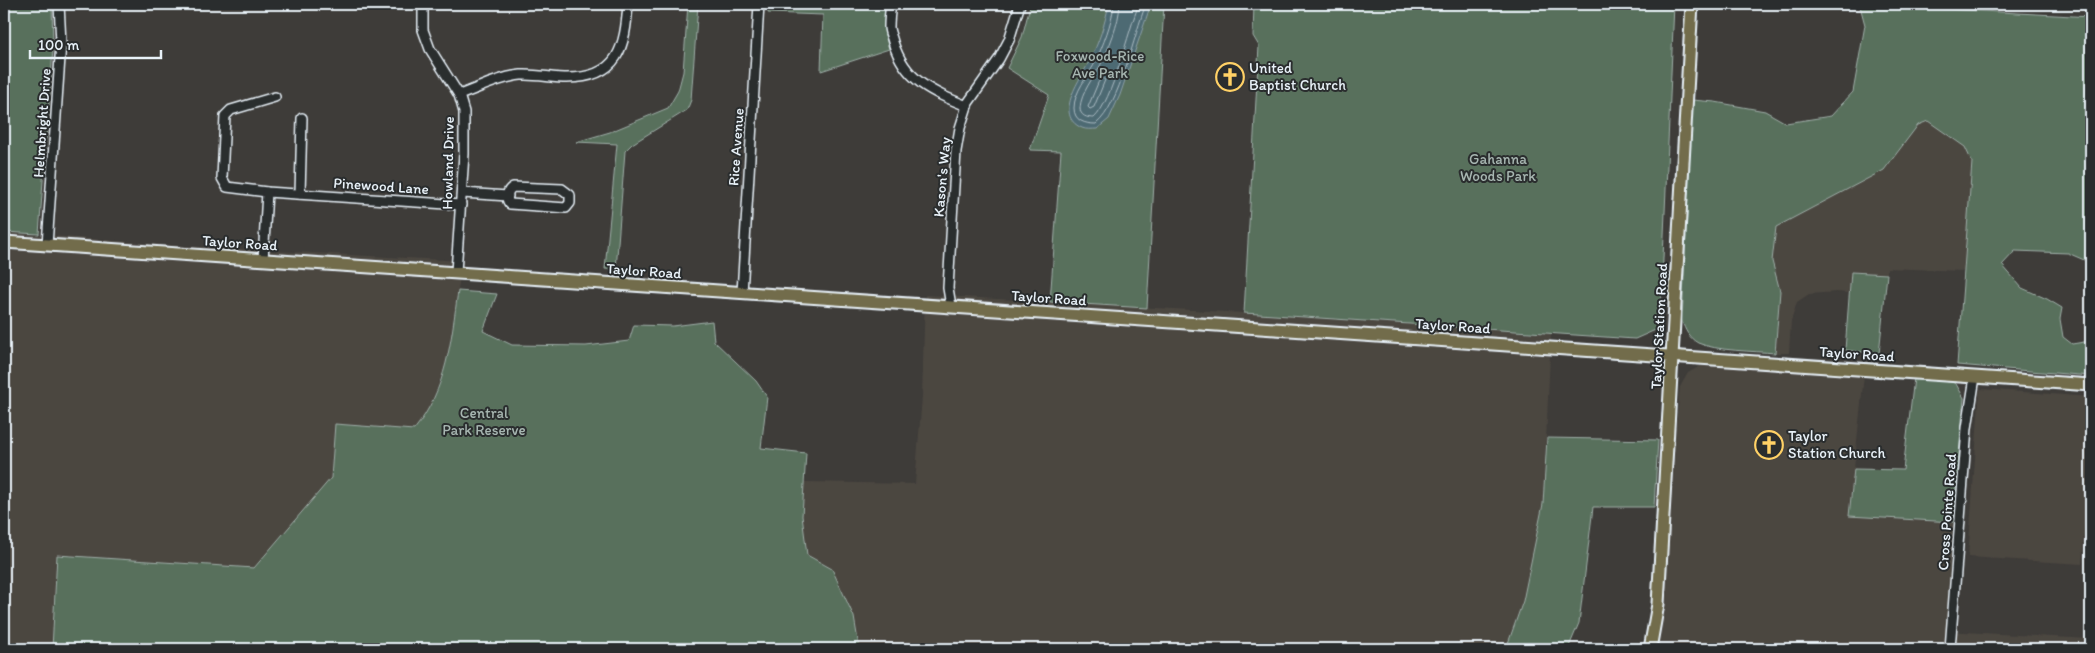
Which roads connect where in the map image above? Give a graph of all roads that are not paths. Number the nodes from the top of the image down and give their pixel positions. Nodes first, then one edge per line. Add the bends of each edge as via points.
1 (58, 4) edge
2 (423, 4) edge
3 (628, 4) edge
4 (759, 4) edge
5 (891, 4) edge
6 (1020, 4) edge
7 (1692, 4) edge
8 (459, 96) junction
9 (275, 97) dead end
10 (967, 106) junction
11 (302, 118) dead end
12 (267, 192) junction
13 (462, 193) junction
14 (300, 194) junction
15 (508, 196) junction
16 (461, 205) junction
17 (4, 242) edge
18 (47, 245) junction
19 (263, 260) junction
20 (456, 272) junction
21 (742, 293) junction
22 (951, 306) junction
23 (1672, 357) junction
24 (1975, 377) junction
25 (2091, 385) edge
26 (1650, 649) edge
27 (1950, 649) edge

1 - 18 street, Helmbright Drive via 61,43
2 - 8 street, Howland Drive via 423,30 430,49
3 - 8 street via 626,33 619,55 602,71 585,77 521,75
4 - 21 street, Rice Avenue
5 - 10 street via 889,29 896,52 907,70 933,92
6 - 10 street, Kason's Way via 999,60
7 - 23 main road, Taylor Station Road
8 - 13 street, Howland Drive via 464,121
9 - 12 street, Pinewood Lane via 231,110 225,116 223,183 232,189
10 - 22 street, Kason's Way via 956,150 948,288
11 - 14 street
12 - 14 street, Pinewood Lane
12 - 19 street
13 - 15 street
13 - 16 street, Howland Drive
14 - 16 street, Pinewood Lane
15 - 15 street via 508,202 513,205 566,208 570,204 570,195 562,189 513,187
16 - 20 street, Howland Drive
17 - 18 main road, Taylor Road
18 - 19 main road, Taylor Road
19 - 20 main road, Taylor Road
20 - 21 main road, Taylor Road
21 - 22 main road, Taylor Road
22 - 23 main road, Taylor Road
23 - 24 main road, Taylor Road
23 - 26 main road, Taylor Station Road via 1658,604
24 - 25 main road, Taylor Road
24 - 27 street, Cross Pointe Road via 1967,428

